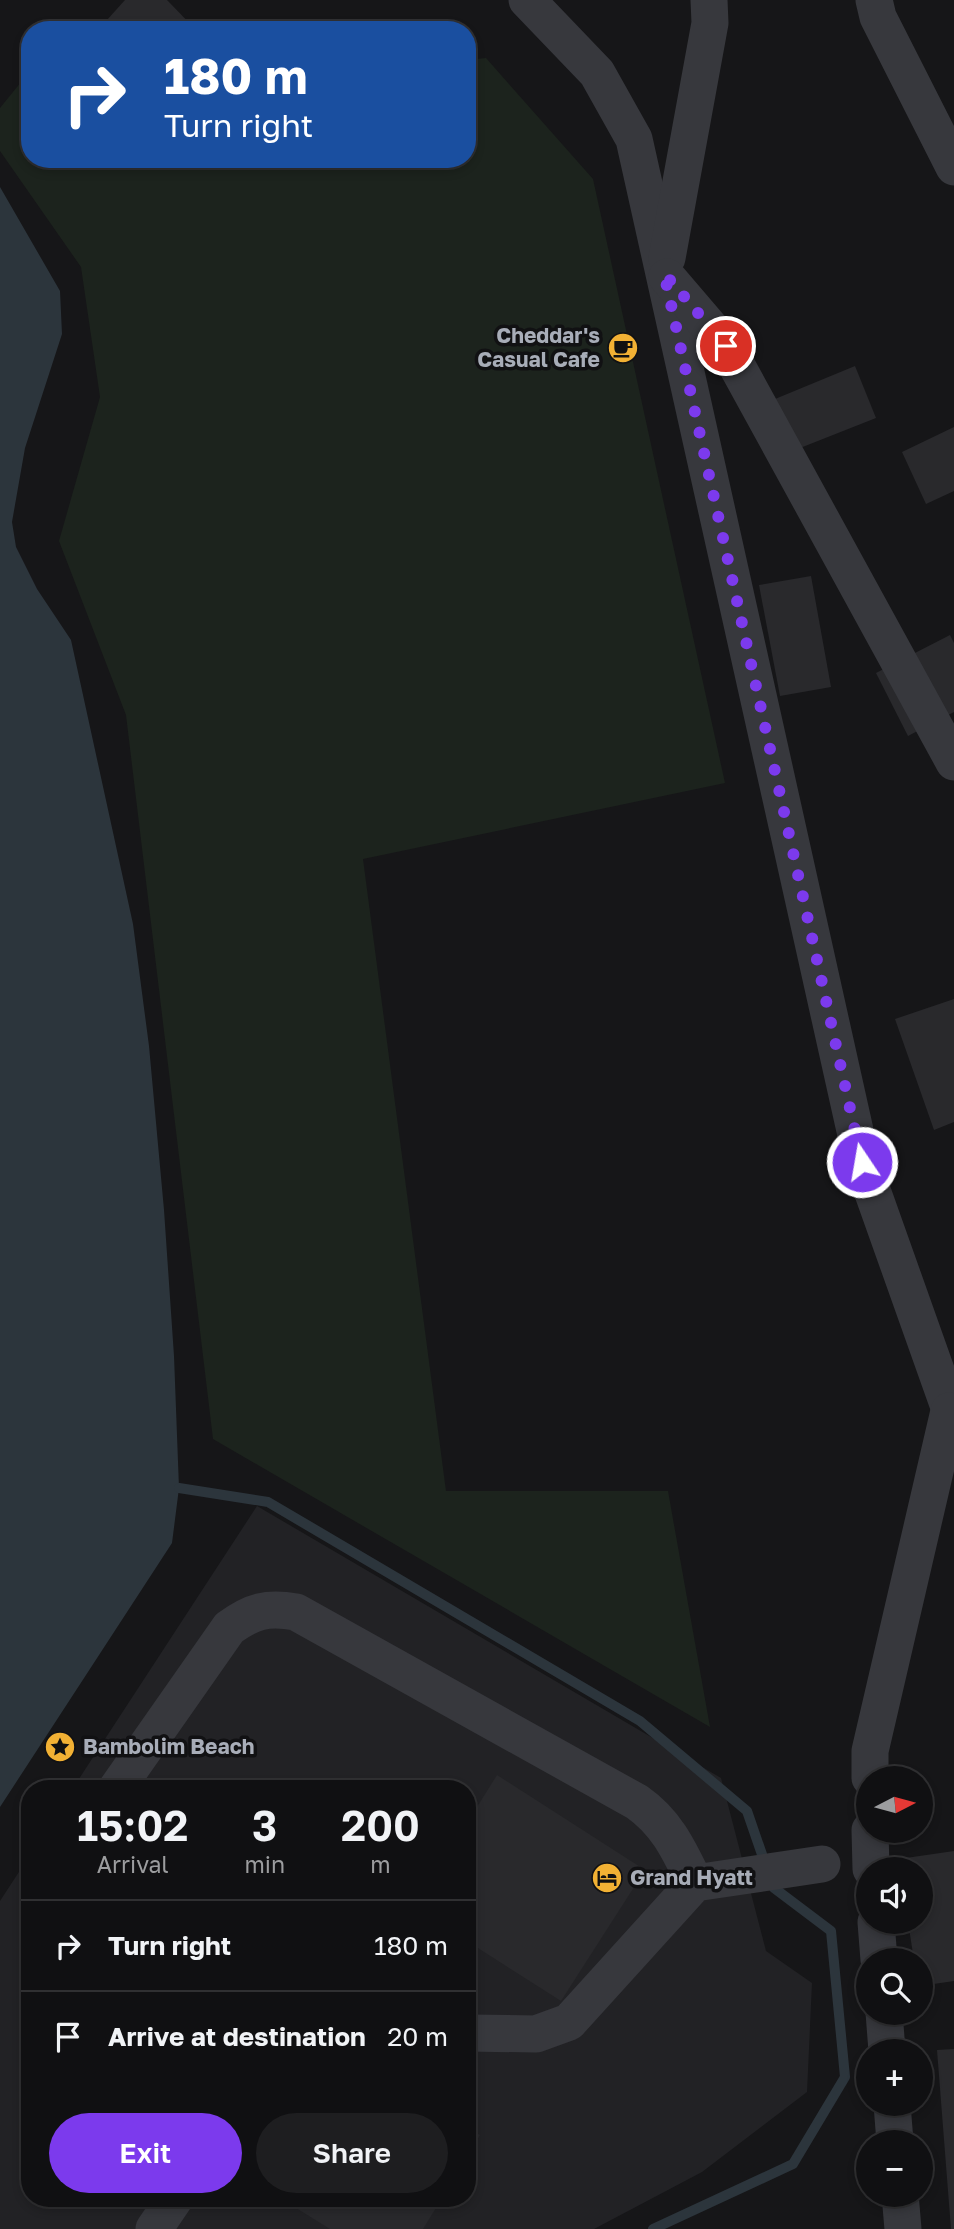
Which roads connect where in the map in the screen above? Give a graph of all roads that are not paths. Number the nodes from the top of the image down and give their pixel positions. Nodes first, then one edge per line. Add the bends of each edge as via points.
1 (527, 0) edge
2 (709, 0) edge
3 (874, 0) edge
4 (954, 167) edge
5 (664, 273) junction
6 (954, 762) edge
7 (951, 1416) edge
8 (870, 1766) edge
9 (123, 1780) edge
10 (822, 1864) dead end
11 (695, 1882) junction
12 (476, 2033) edge
13 (169, 2207) edge
14 (901, 2207) edge
15 (154, 2229) edge
16 (903, 2229) edge

1 - 5 street via 597,73 634,139
2 - 5 street via 710,23
3 - 4 street via 878,17
5 - 6 street via 726,346
5 - 7 street via 862,1162
7 - 8 street
9 - 11 street via 229,1628 250,1612 275,1608 296,1612 657,1815
10 - 11 street
11 - 12 street via 569,2022 536,2034
13 - 15 street
14 - 16 street

